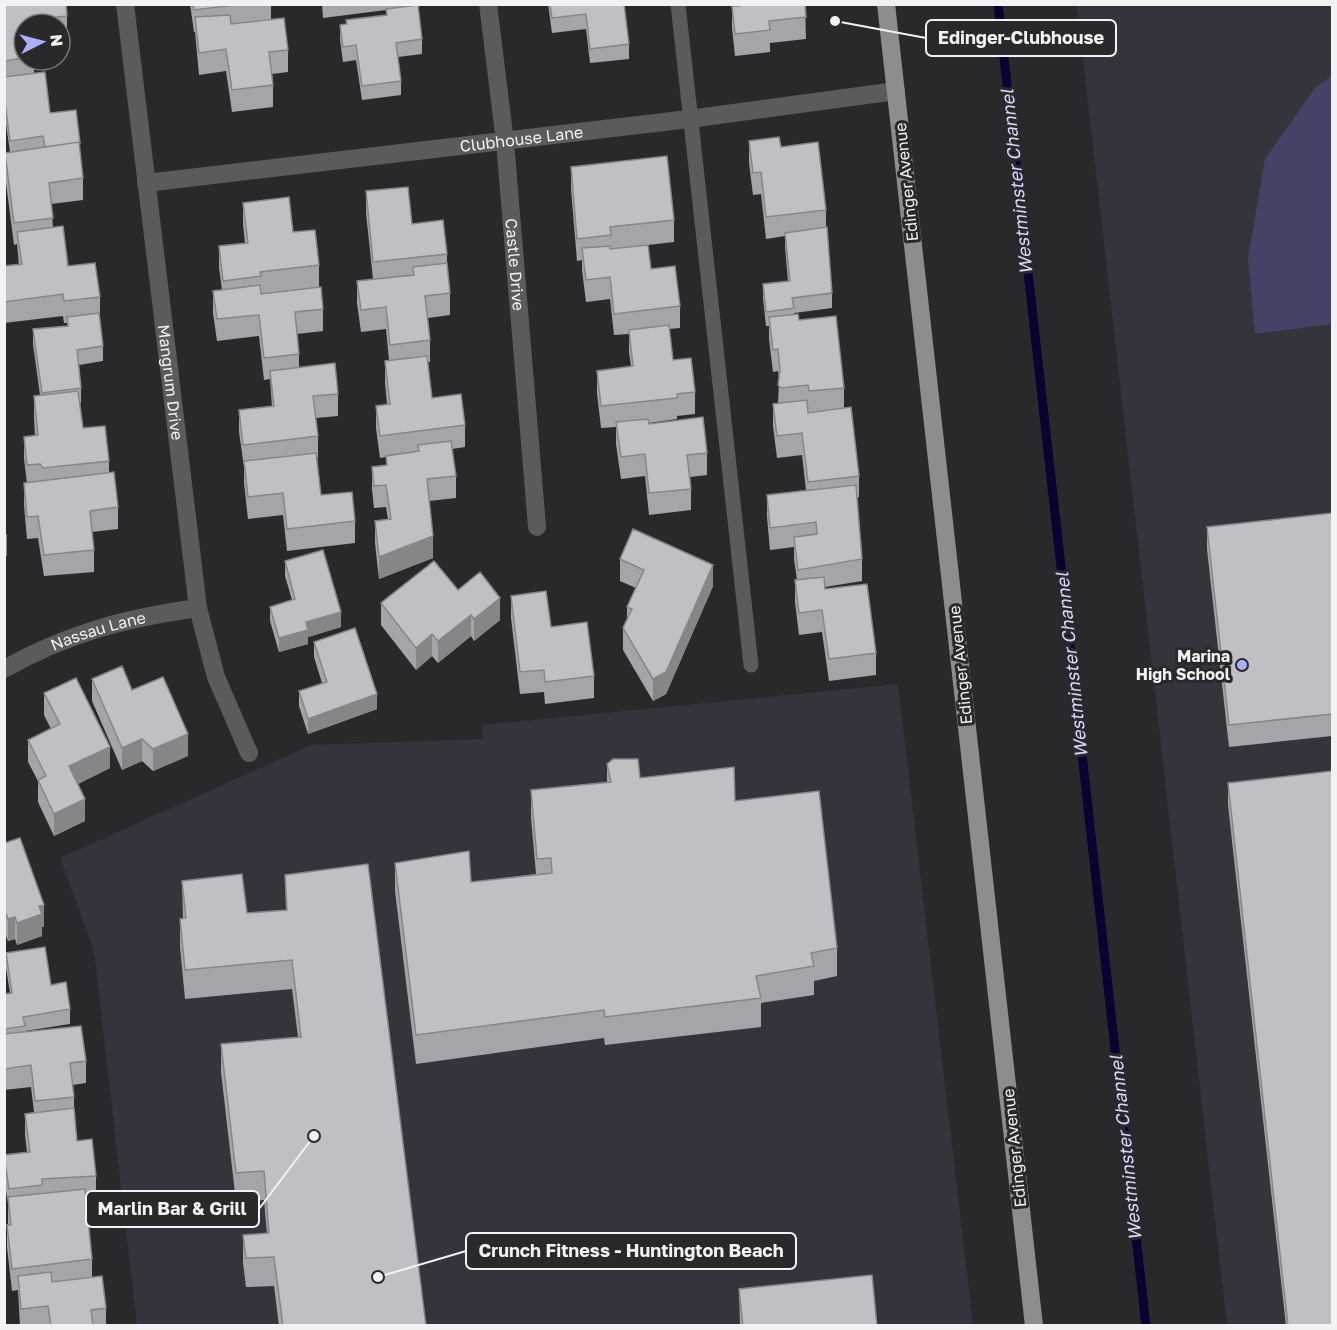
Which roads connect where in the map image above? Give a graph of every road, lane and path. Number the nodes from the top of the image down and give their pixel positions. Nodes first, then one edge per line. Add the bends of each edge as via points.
1 (124, 4) edge
2 (488, 4) edge
3 (678, 4) edge
4 (886, 4) edge
5 (896, 91) junction
6 (689, 119) junction
7 (505, 142) junction
8 (146, 183) junction
9 (537, 527) dead end
10 (198, 608) junction
11 (751, 665) dead end
12 (4, 669) edge
13 (249, 753) dead end
14 (1034, 1326) edge

1 - 8 street, Mangrum Drive
2 - 7 street, Castle Drive
3 - 6 lane
4 - 5 main road, Edinger Avenue
5 - 6 street, Clubhouse Lane
5 - 14 main road, Edinger Avenue
6 - 7 street, Clubhouse Lane
6 - 11 lane
7 - 8 street, Clubhouse Lane
7 - 9 street, Castle Drive
8 - 10 street, Mangrum Drive
10 - 12 street, Nassau Lane via 82,632 43,647
10 - 13 street, Mangrum Drive via 216,677

